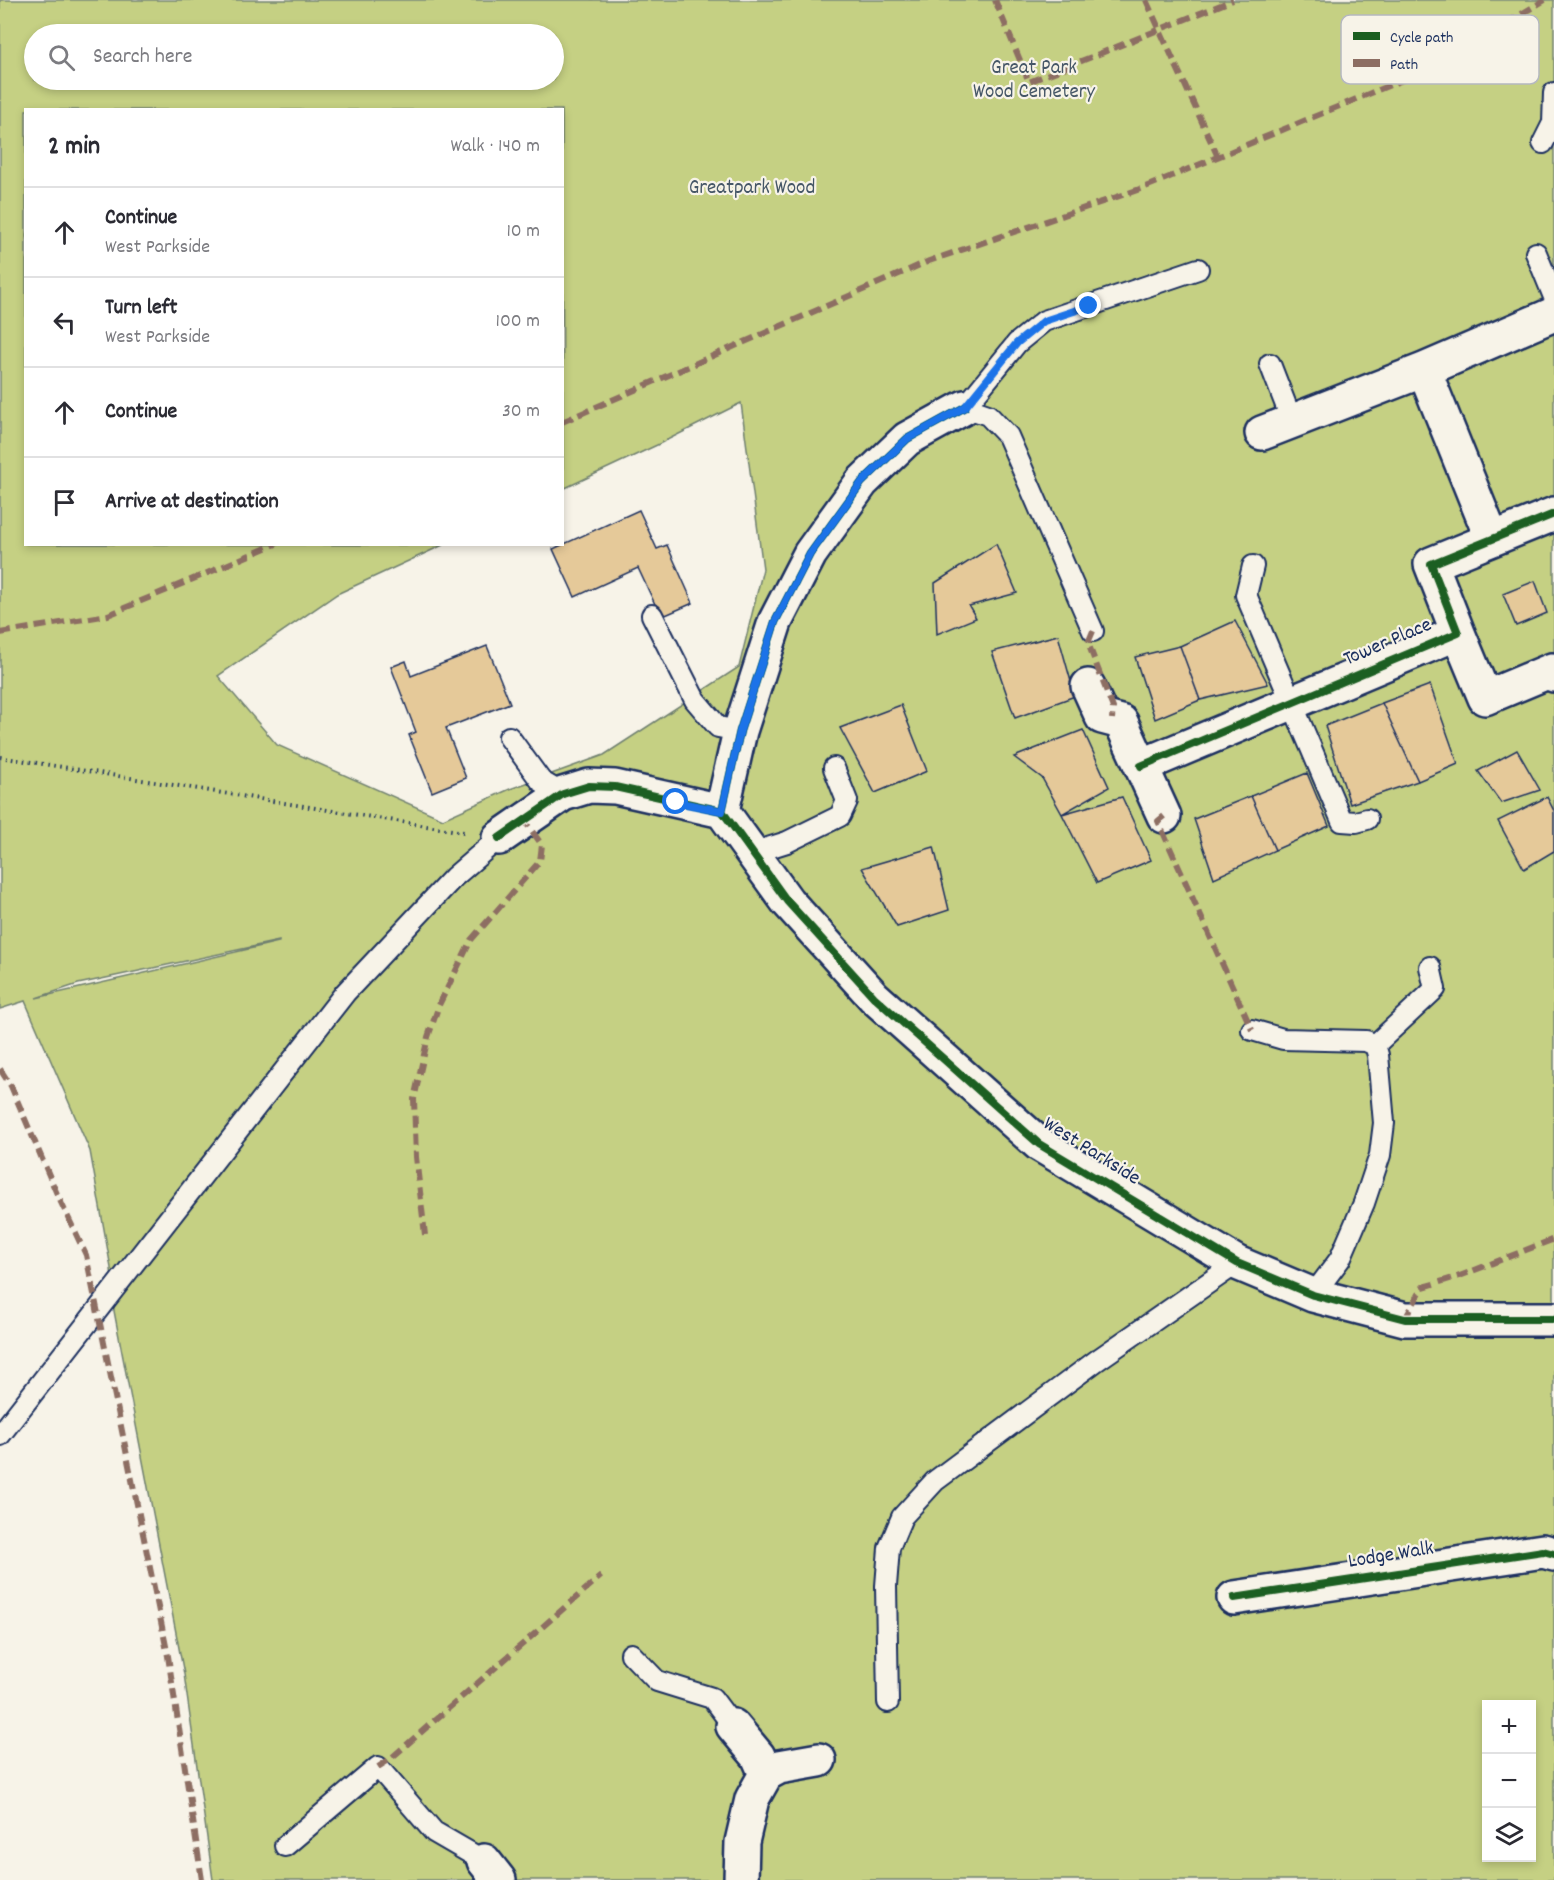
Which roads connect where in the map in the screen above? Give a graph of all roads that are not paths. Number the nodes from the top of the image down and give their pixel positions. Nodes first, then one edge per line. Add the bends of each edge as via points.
1 (1554, 93) edge
2 (1543, 143) dead end
3 (1536, 253) dead end
4 (1198, 269) dead end
5 (1554, 297) edge
6 (1554, 314) edge
7 (1270, 364) dead end
8 (1424, 370) junction
9 (965, 407) junction
10 (1277, 427) joint
11 (1554, 513) edge
12 (1492, 539) junction
13 (1253, 566) dead end
14 (652, 615) dead end
15 (1093, 631) dead end
16 (1458, 633) junction
17 (1553, 672) edge
18 (1088, 686) dead end
19 (1290, 703) junction
20 (740, 731) junction
21 (509, 737) dead end
22 (1141, 766) junction
23 (834, 768) dead end
24 (563, 794) junction
25 (722, 811) junction
26 (1164, 816) dead end
27 (1367, 819) dead end
28 (499, 838) joint
29 (752, 853) junction
30 (1430, 967) dead end
31 (1252, 1030) dead end
32 (1375, 1045) junction
33 (1237, 1263) junction
34 (1313, 1295) junction
35 (1554, 1319) edge
36 (0, 1435) edge
37 (1554, 1554) edge
38 (1234, 1598) dead end
39 (631, 1654) dead end
40 (888, 1702) dead end
41 (733, 1726) joint
42 (819, 1760) dead end
43 (766, 1774) junction
44 (285, 1846) dead end
45 (491, 1870) edge
46 (741, 1880) edge

1 - 2 lane via 1553,123
3 - 5 lane
4 - 9 lane via 1044,321 1017,343
6 - 8 street
7 - 10 lane
8 - 10 street
8 - 12 street
9 - 15 lane via 988,415 1008,436
9 - 20 street via 907,439 892,453 862,482 810,554 775,622
11 - 12 street, Tower Place
12 - 16 street, Tower Place via 1431,564
13 - 19 lane via 1246,595
14 - 20 lane via 695,700 718,727
16 - 17 street, Tower Place via 1485,698
16 - 19 street, Tower Place
18 - 22 street via 1102,717 1121,722
19 - 22 street, Tower Place
19 - 27 lane via 1342,821
20 - 25 street
21 - 24 lane via 541,781
22 - 26 street
23 - 29 lane via 847,801 840,816 787,842
24 - 25 street via 589,786 615,787
24 - 28 street
25 - 29 street, West Parkside
28 - 36 lane via 454,877 345,993
29 - 33 street, West Parkside via 787,901 874,997 1039,1144
30 - 32 lane via 1435,989
31 - 32 lane via 1283,1039 1366,1041
32 - 34 lane via 1384,1123 1380,1155 1340,1259
33 - 34 street, West Parkside
33 - 40 lane via 1096,1361 935,1481 902,1517 889,1548 886,1586
34 - 35 street, West Parkside via 1406,1319
37 - 38 street, Lodge Walk via 1543,1551
39 - 41 lane via 657,1681 712,1698
41 - 43 street via 758,1756
42 - 43 street via 779,1767
43 - 46 street via 752,1799 742,1842
44 - 45 lane via 378,1767 434,1832

